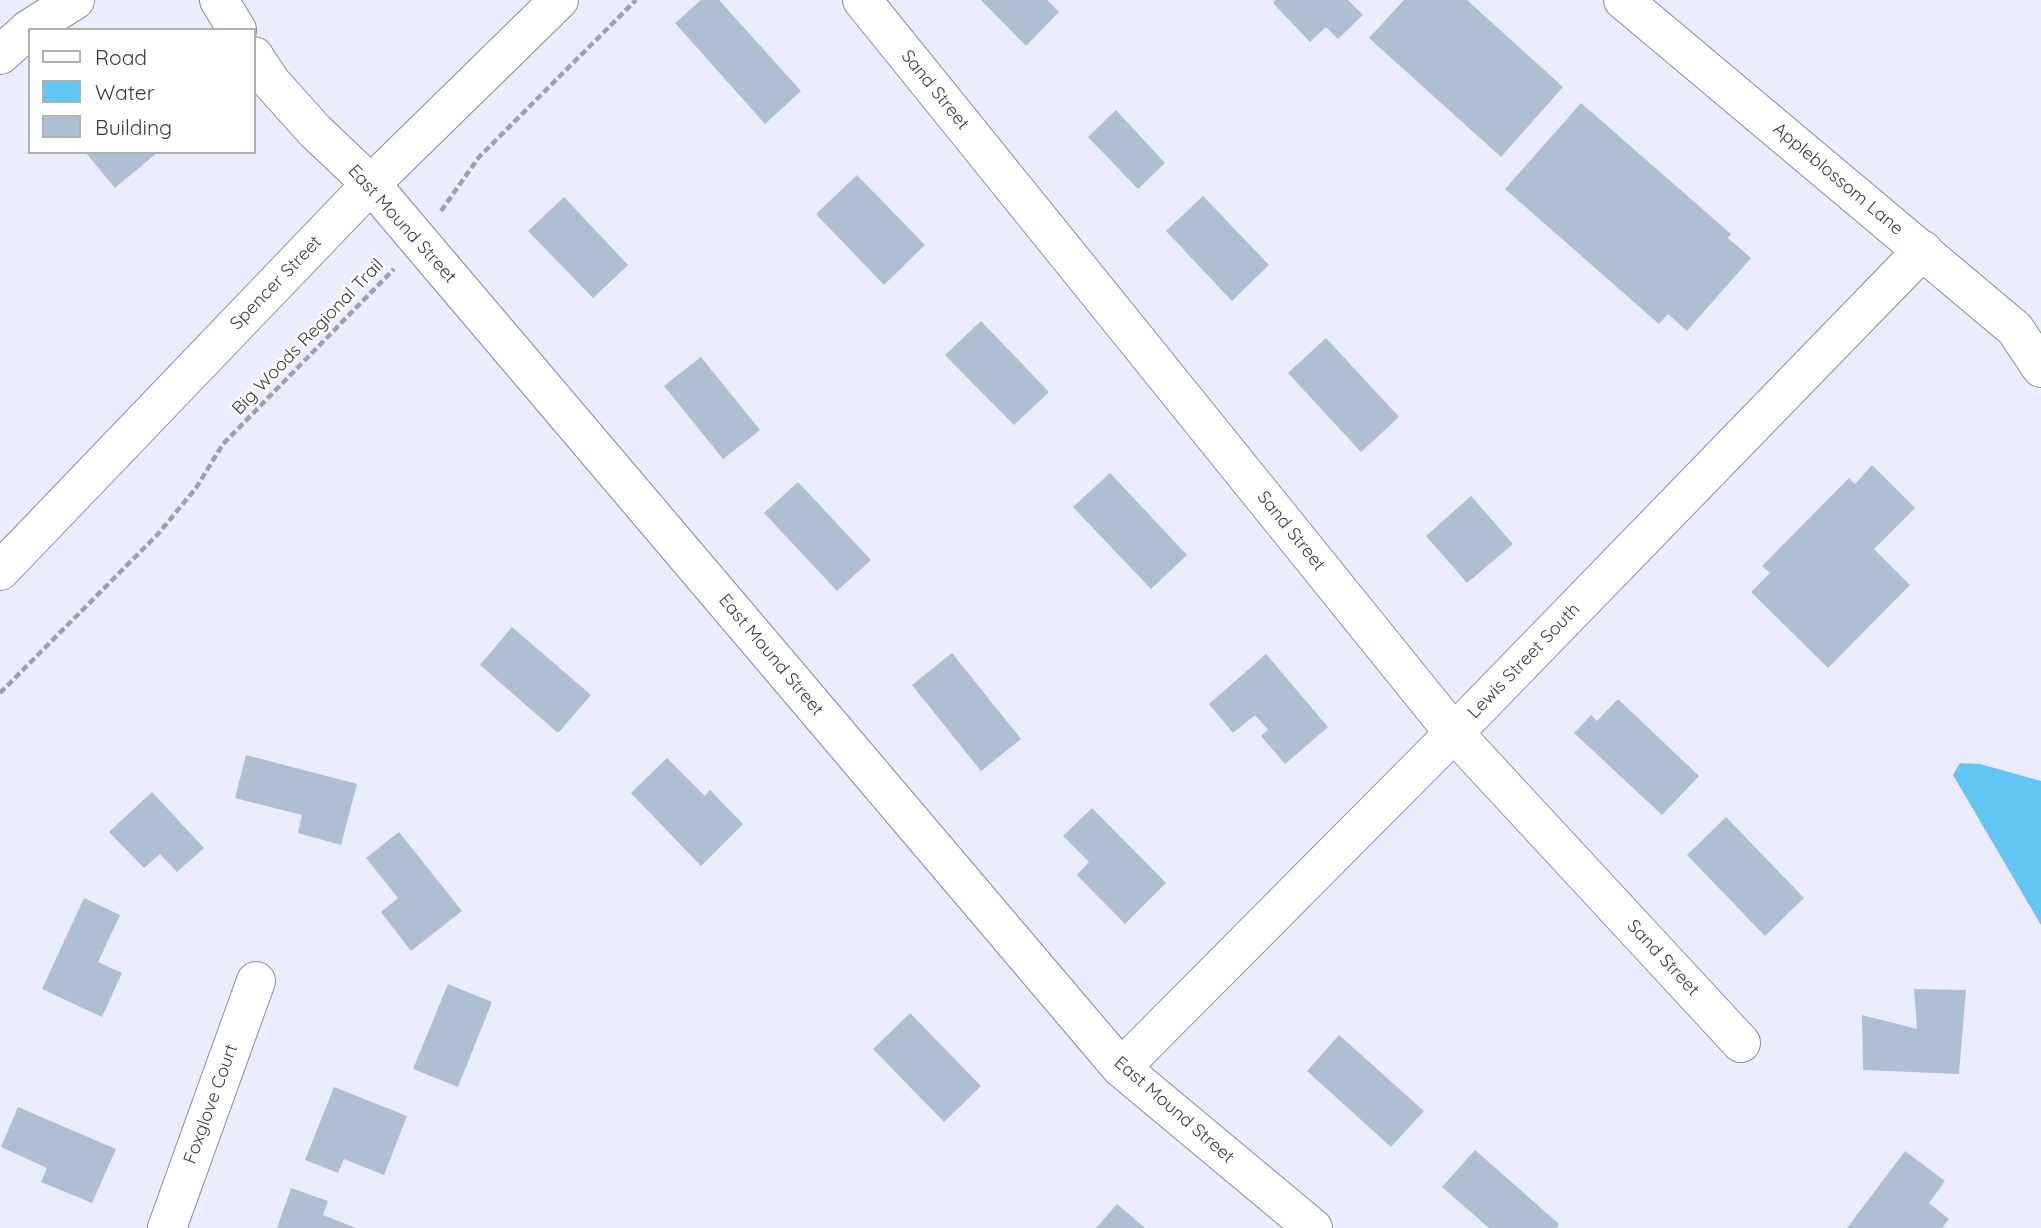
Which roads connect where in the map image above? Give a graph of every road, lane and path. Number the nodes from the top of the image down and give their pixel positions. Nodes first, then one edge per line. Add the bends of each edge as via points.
1 (75, 0) edge
2 (219, 0) edge
3 (559, 0) edge
4 (636, 0) edge
5 (862, 0) edge
6 (1623, 0) edge
7 (31, 28) edge
8 (236, 28) edge
9 (28, 30) edge
10 (0, 55) edge
11 (256, 59) edge
12 (371, 184) junction
13 (420, 242) junction
14 (1923, 250) junction
15 (2041, 368) edge
16 (0, 571) edge
17 (0, 693) edge
18 (1454, 733) junction
19 (256, 981) dead end
20 (1741, 1043) dead end
21 (1121, 1068) junction
22 (167, 1228) edge
23 (1314, 1228) edge

1 - 7 street
2 - 8 street
3 - 12 street, Spencer Street
4 - 13 path, Big Woods Regional Trail via 479,157
5 - 18 street, Sand Street
6 - 14 street, Appleblossom Lane
9 - 10 street
11 - 12 street, East Mound Street via 315,131
12 - 13 street, East Mound Street
12 - 16 street, Spencer Street
13 - 17 path, Big Woods Regional Trail via 223,443 196,488 158,534
13 - 21 street, East Mound Street
14 - 15 street, Appleblossom Lane via 2015,329
14 - 18 street, Lewis Street South
18 - 20 street, Sand Street
18 - 21 street, Lewis Street South
19 - 22 street, Foxglove Court
21 - 23 street, East Mound Street

